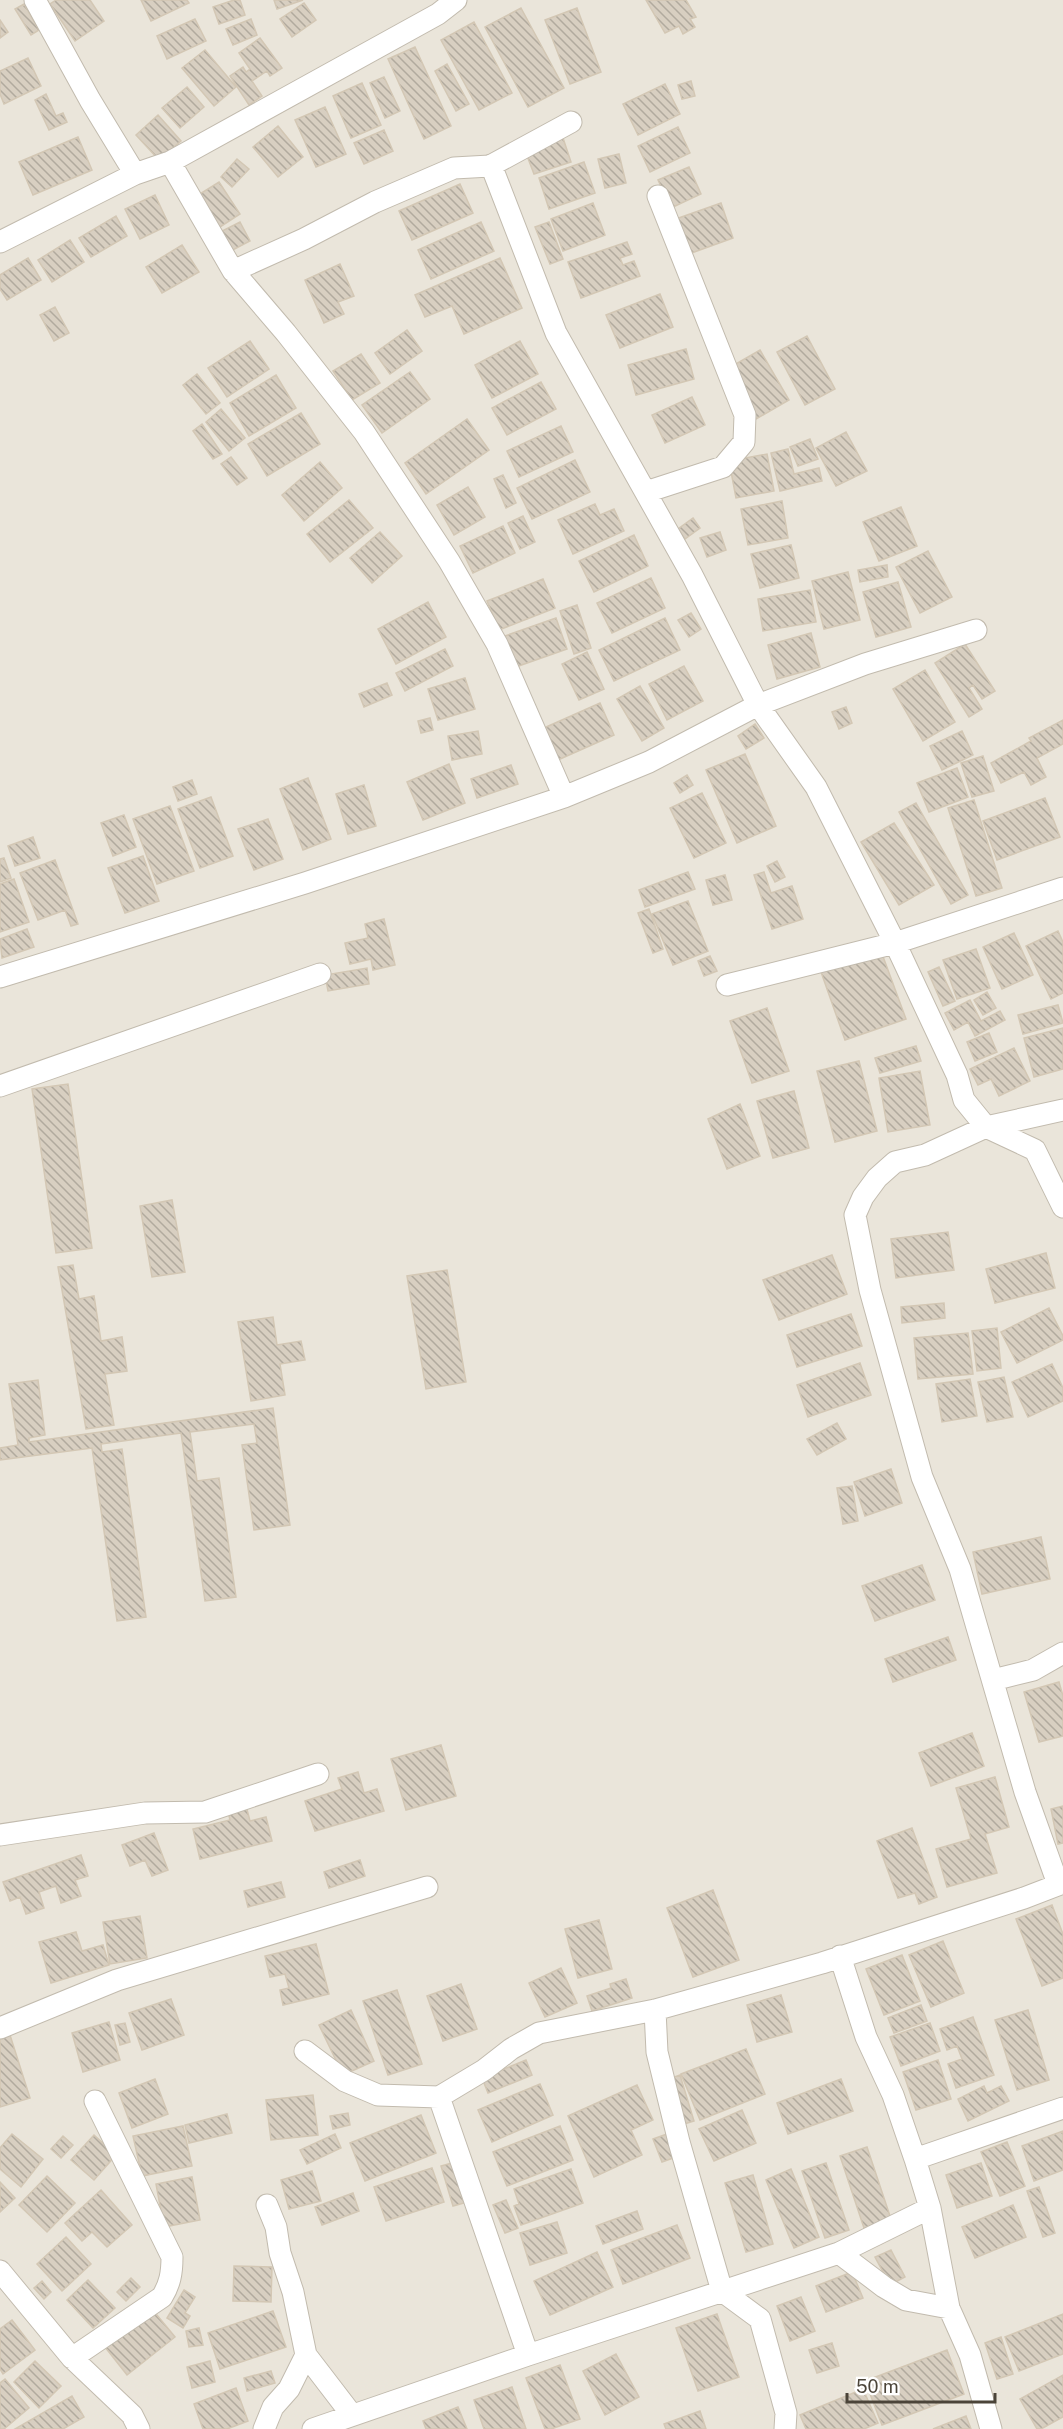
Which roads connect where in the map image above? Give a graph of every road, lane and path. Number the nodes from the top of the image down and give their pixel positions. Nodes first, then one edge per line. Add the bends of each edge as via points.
1 (35, 0) edge
2 (456, 0) edge
3 (571, 122) dead end
4 (170, 162) junction
5 (491, 165) junction
6 (135, 174) junction
7 (658, 196) dead end
8 (0, 242) edge
9 (233, 271) junction
10 (646, 492) junction
11 (976, 630) dead end
12 (758, 705) junction
13 (564, 796) junction
14 (1063, 888) edge
15 (895, 943) junction
16 (320, 974) dead end
17 (0, 977) edge
18 (727, 985) dead end
19 (0, 1086) edge
20 (1063, 1110) edge
21 (986, 1127) junction
22 (1063, 1208) edge
23 (1063, 1653) edge
24 (993, 1680) junction
25 (318, 1774) dead end
26 (0, 1835) edge
27 (1061, 1883) edge
28 (428, 1887) dead end
29 (840, 1956) junction
30 (655, 2010) junction
31 (0, 2028) edge
32 (305, 2051) dead end
33 (439, 2097) junction
34 (95, 2102) dead end
35 (1063, 2108) edge
36 (915, 2159) junction
37 (267, 2205) dead end
38 (930, 2208) junction
39 (839, 2253) junction
40 (0, 2271) edge
41 (722, 2291) junction
42 (949, 2308) junction
43 (306, 2355) junction
44 (528, 2355) junction
45 (72, 2358) junction
46 (352, 2415) junction
47 (139, 2429) edge
48 (264, 2429) edge
49 (313, 2429) edge
50 (785, 2429) edge
51 (991, 2429) edge

1 - 6 street
2 - 4 street via 438,14
3 - 5 street
4 - 6 street
4 - 9 street
5 - 9 street via 454,168
5 - 10 street via 556,333
6 - 8 street
7 - 10 street via 745,415 744,442 723,467
9 - 13 street via 364,432 449,561 497,644
10 - 12 street
11 - 12 street via 865,664
12 - 13 street via 649,762
12 - 15 street via 816,787
13 - 17 street via 305,883
14 - 15 street
15 - 18 street
15 - 21 street via 957,1075 964,1100
16 - 19 street
20 - 21 street
21 - 22 street via 1035,1150
21 - 24 street via 925,1155 895,1162 863,1197 855,1215 870,1290 922,1477 960,1569
23 - 24 street via 1033,1670
24 - 27 street via 1025,1792
25 - 26 street via 205,1812 145,1813
27 - 29 street
28 - 31 street via 117,1980
29 - 30 street
29 - 36 street
30 - 33 street via 539,2033
30 - 41 street via 657,2052
32 - 33 street via 345,2081 378,2095
33 - 44 street
34 - 45 street via 172,2257 172,2269 162,2298
35 - 36 street
36 - 38 street
37 - 43 street via 293,2292
38 - 39 street
38 - 42 street
39 - 41 street
39 - 42 street via 906,2300
40 - 45 street
41 - 44 street
41 - 50 street via 760,2319 786,2413
42 - 51 street via 970,2355
43 - 46 street
43 - 48 street via 289,2389 273,2407
44 - 46 street
45 - 47 street via 132,2415
46 - 49 street

